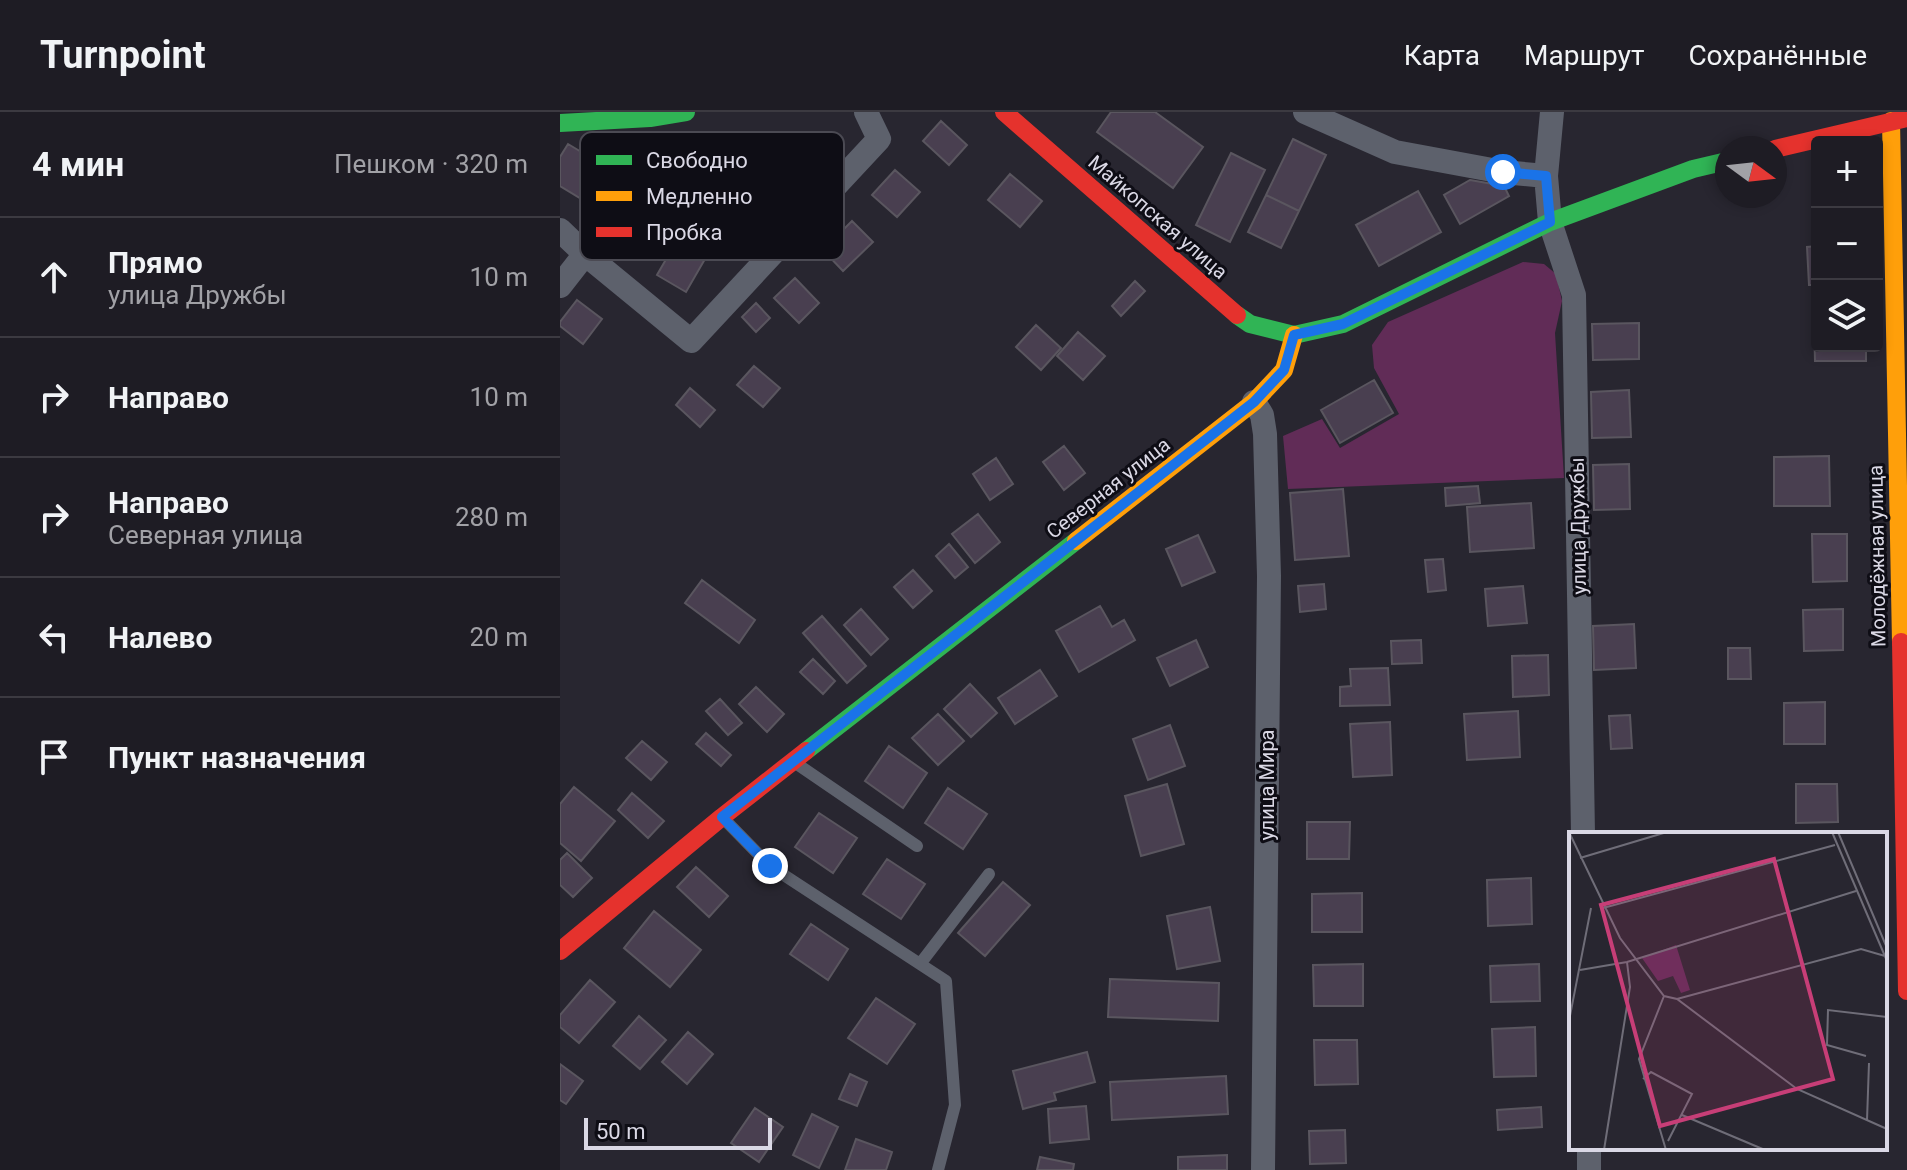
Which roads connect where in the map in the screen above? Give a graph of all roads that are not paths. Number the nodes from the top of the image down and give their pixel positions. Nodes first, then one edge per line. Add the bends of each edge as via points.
1 (686, 112) edge
2 (866, 112) edge
3 (1004, 112) edge
4 (1305, 112) edge
5 (1552, 112) edge
6 (1896, 117) edge
7 (560, 123) edge
8 (1787, 146) edge
9 (1715, 164) edge
10 (1546, 176) junction
11 (844, 177) edge
12 (1550, 222) junction
13 (560, 230) edge
14 (580, 249) edge
15 (580, 260) edge
16 (592, 260) edge
17 (766, 260) edge
18 (560, 286) edge
19 (1294, 335) junction
20 (1254, 402) junction
21 (794, 762) junction
22 (722, 817) junction
23 (1583, 832) edge
24 (917, 846) dead end
25 (989, 874) dead end
26 (560, 951) edge
27 (920, 964) junction
28 (1907, 991) edge
29 (938, 1170) edge
30 (1263, 1170) edge

1 - 7 street
2 - 11 street via 879,139
3 - 19 street, Майкопская улица via 1230,310 1250,324
4 - 10 street via 1395,152
5 - 10 street, улица Дружбы
6 - 8 street
6 - 28 street, Молодёжная улица
9 - 12 street
10 - 12 street, улица Дружбы
12 - 19 street via 1343,324
12 - 23 street, улица Дружбы via 1574,295
13 - 14 street
15 - 18 street
16 - 17 street via 691,341
19 - 20 street, Северная улица via 1284,370
20 - 21 street, Северная улица
20 - 30 street, улица Мира via 1265,434 1269,576
21 - 22 street, Северная улица
21 - 24 lane
22 - 26 street, Северная улица
22 - 27 lane via 770,866
25 - 27 lane
27 - 29 lane via 946,981 955,1105

